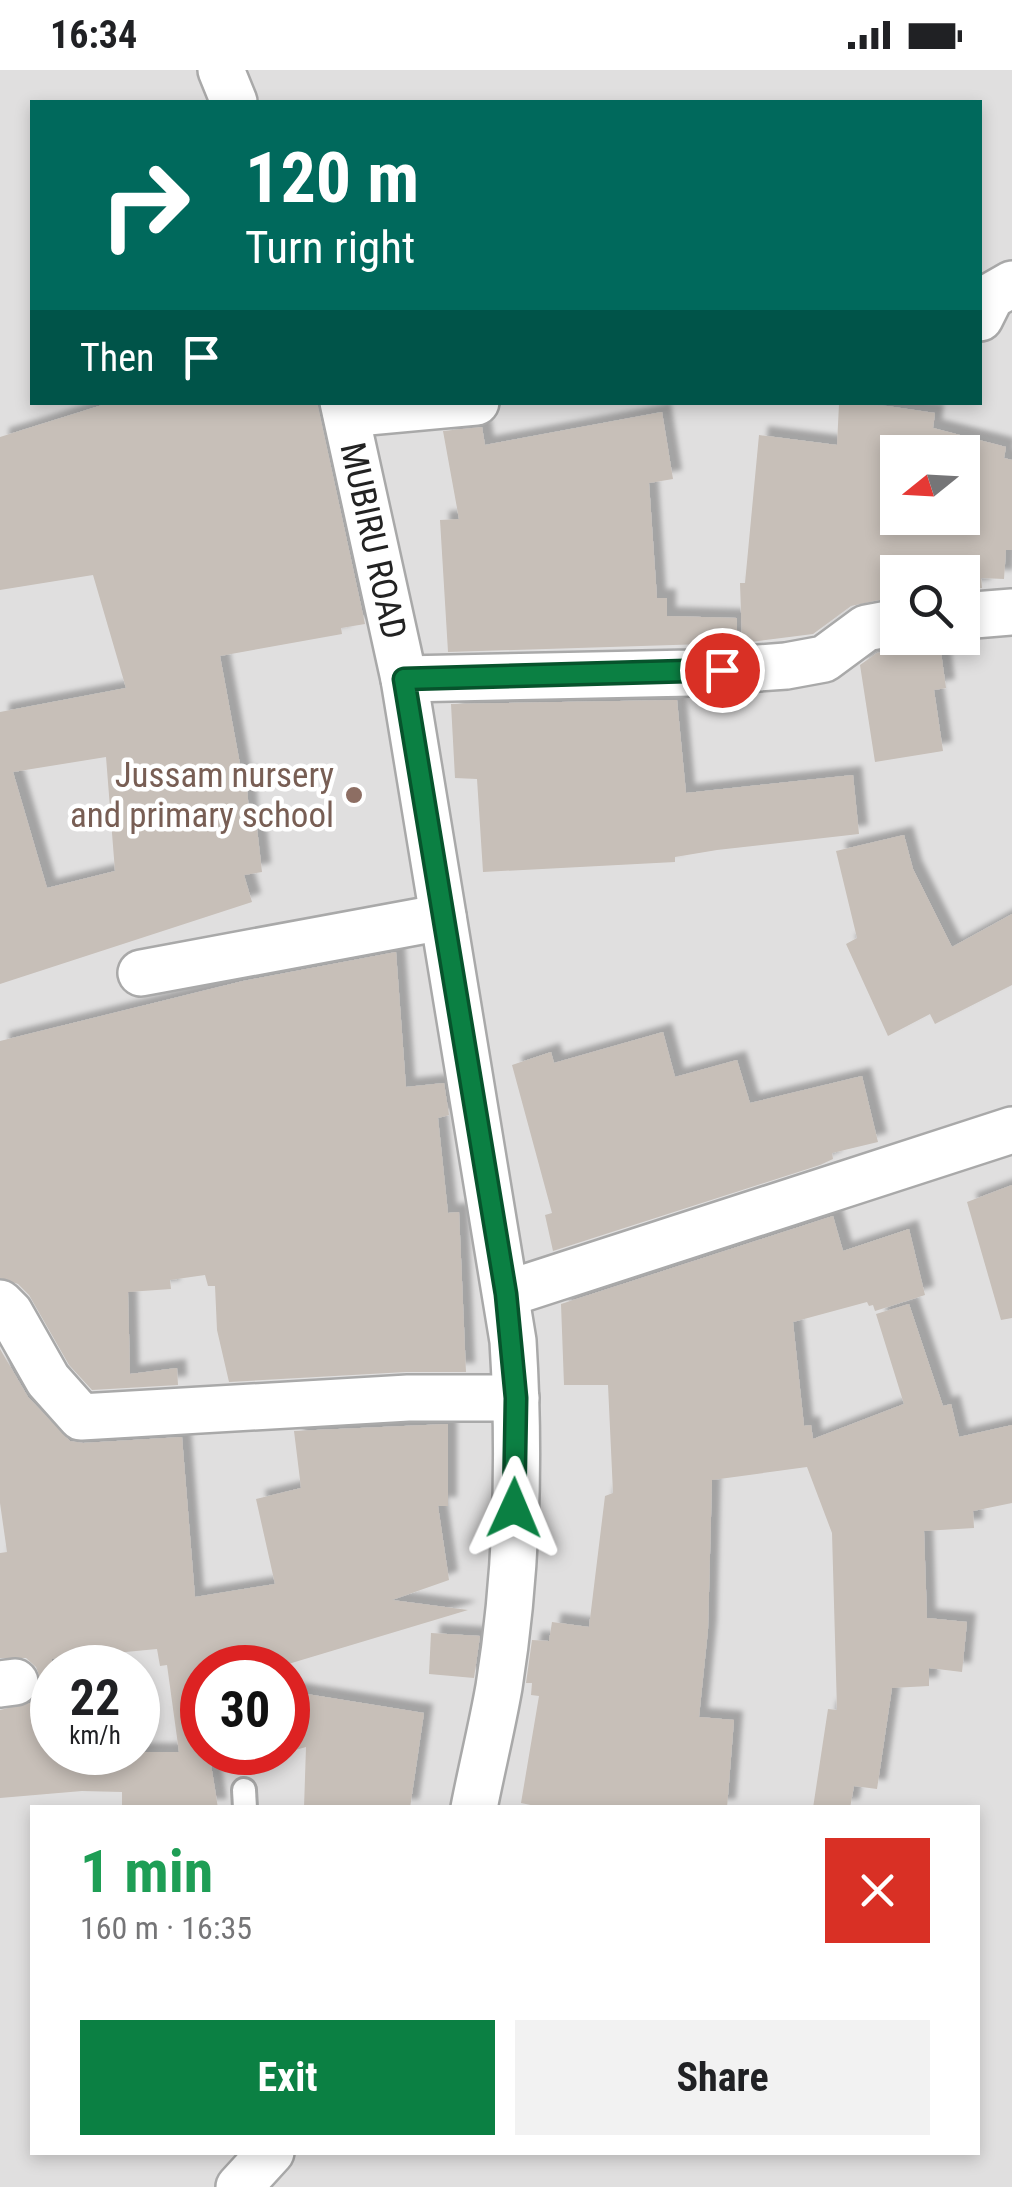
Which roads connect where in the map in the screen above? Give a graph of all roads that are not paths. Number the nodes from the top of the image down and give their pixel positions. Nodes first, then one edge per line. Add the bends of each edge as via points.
1 (221, 70) edge
2 (233, 100) edge
3 (1012, 284) edge
4 (982, 314) edge
5 (410, 405) edge
6 (344, 408) edge
7 (1012, 612) edge
8 (980, 615) edge
9 (880, 625) edge
10 (404, 679) junction
11 (443, 917) junction
12 (141, 974) dead end
13 (1012, 1130) edge
14 (506, 1294) junction
15 (0, 1304) edge
16 (516, 1398) junction
17 (475, 1805) edge
18 (267, 2155) edge
19 (239, 2187) edge

1 - 2 street
3 - 4 street via 990,296
5 - 6 street
6 - 10 street, MUBIRU ROAD
7 - 8 street
9 - 10 street via 824,659 786,666
10 - 11 street, MUBIRU ROAD
11 - 12 street
11 - 14 street, MUBIRU ROAD
13 - 14 street
14 - 16 street, MUBIRU ROAD
15 - 16 street via 80,1417
16 - 17 street, MUBIRU ROAD via 513,1544 499,1685
18 - 19 street

